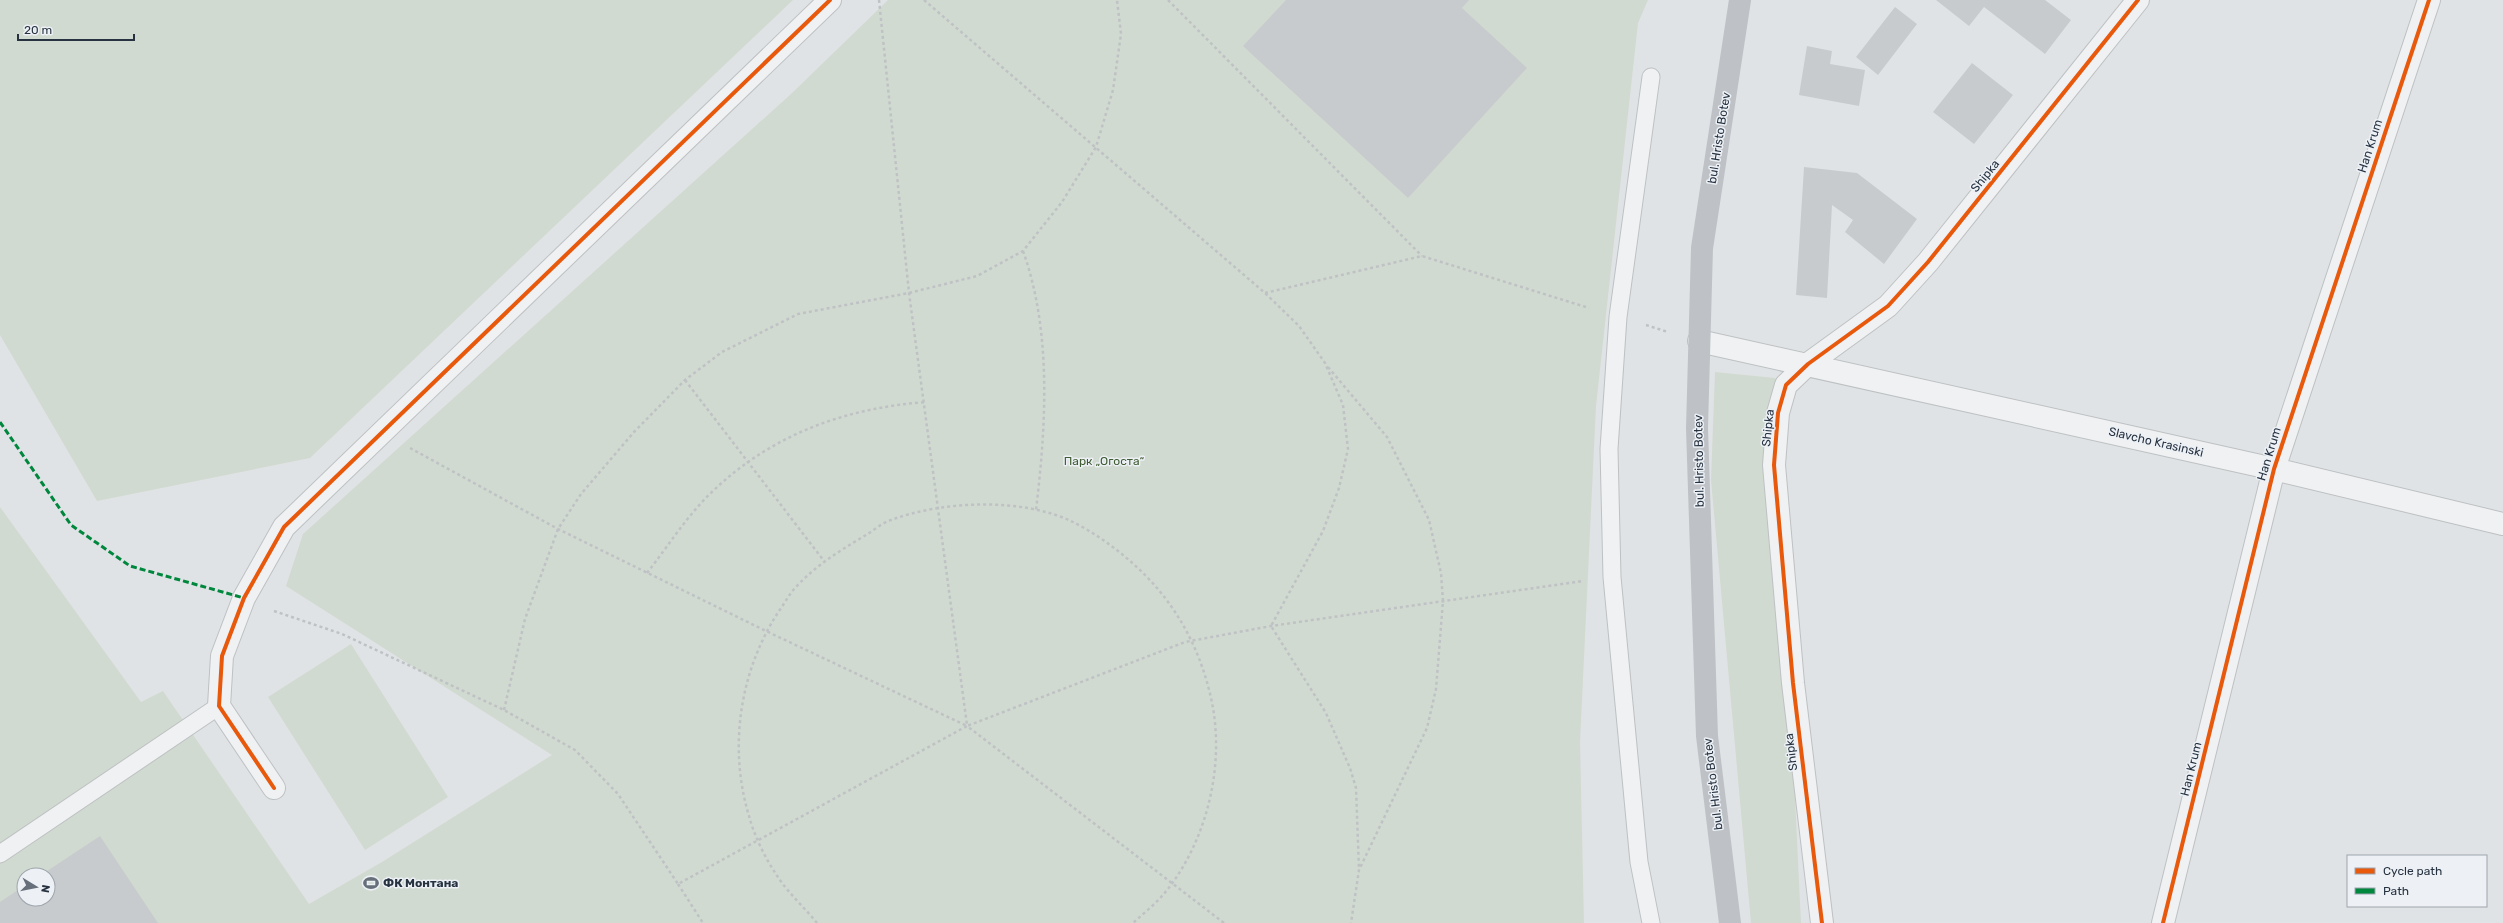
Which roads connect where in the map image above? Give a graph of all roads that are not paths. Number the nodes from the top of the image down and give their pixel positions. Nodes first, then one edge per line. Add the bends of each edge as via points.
1 (830, 0) edge
2 (1740, 0) edge
3 (2138, 0) edge
4 (2428, 0) edge
5 (1651, 77) dead end
6 (1699, 341) junction
7 (1808, 364) junction
8 (2274, 469) junction
9 (2503, 524) edge
10 (219, 706) junction
11 (274, 788) dead end
12 (0, 854) edge
13 (1650, 923) edge
14 (1730, 923) edge
15 (1822, 923) edge
16 (2163, 923) edge

1 - 10 street via 284,527 244,598 222,656
2 - 6 street, bul. Hristo Botev via 1702,248
3 - 7 street, Shipka via 1928,262 1888,306
4 - 8 street, Han Krum
5 - 13 lane via 1618,317 1609,449 1612,577 1639,862
6 - 7 street, Slavcho Krasinski
6 - 14 street, bul. Hristo Botev via 1697,428 1707,736
7 - 8 street, Slavcho Krasinski
7 - 15 street, Shipka via 1786,385 1778,413 1774,465 1793,683
8 - 9 street, Slavcho Krasinski
8 - 16 street, Han Krum
10 - 11 street
10 - 12 lane

